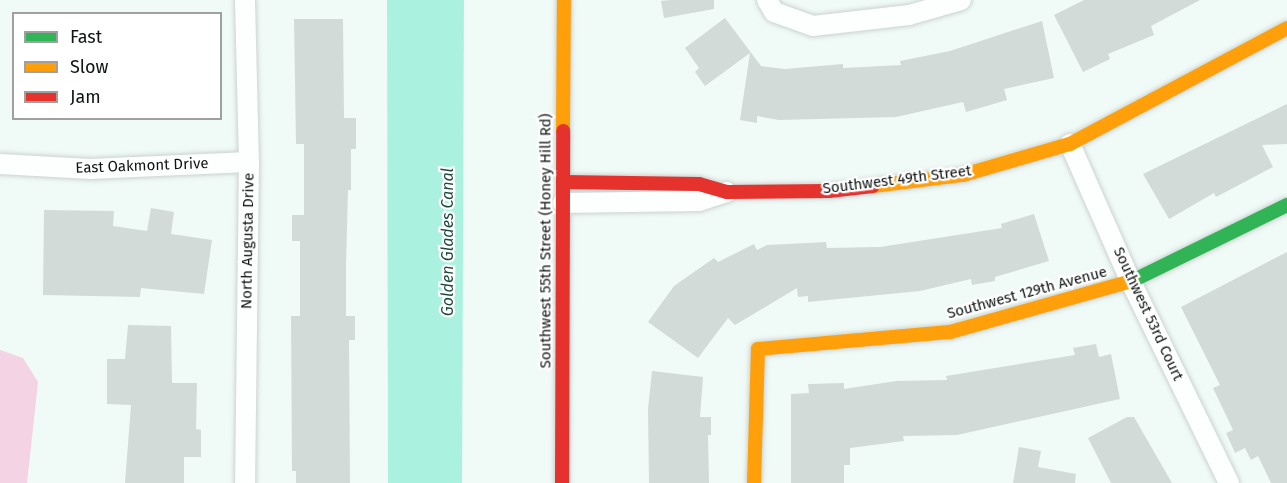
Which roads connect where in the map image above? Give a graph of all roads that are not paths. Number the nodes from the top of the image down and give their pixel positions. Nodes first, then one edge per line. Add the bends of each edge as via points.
1 (245, 0) edge
2 (564, 0) edge
3 (961, 0) edge
4 (770, 6) edge
5 (1287, 27) edge
6 (1070, 144) junction
7 (249, 162) junction
8 (0, 164) edge
9 (563, 182) junction
10 (727, 192) junction
11 (563, 203) junction
12 (1287, 205) edge
13 (1131, 282) junction
14 (245, 483) edge
15 (562, 483) edge
16 (754, 483) edge
17 (1229, 483) edge

1 - 7 street, North Augusta Drive
2 - 9 street, Southwest 55th Street (Honey Hill Rd)
3 - 4 street via 909,15 813,26
5 - 6 street, Southwest 49th Street
6 - 10 street, Southwest 49th Street via 963,175 829,191
6 - 13 street, Southwest 53rd Court
7 - 8 street, East Oakmont Drive via 90,169
7 - 14 street, North Augusta Drive
9 - 10 street, Southwest 49th Street via 699,184
9 - 11 street, Southwest 55th Street (Honey Hill Rd)
10 - 11 street, Southwest 49th Street via 699,201
11 - 15 street, Southwest 55th Street (Honey Hill Rd)
12 - 13 street, Southwest 129th Avenue
13 - 16 street, Southwest 129th Avenue via 950,332 758,349
13 - 17 street, Southwest 53rd Court

